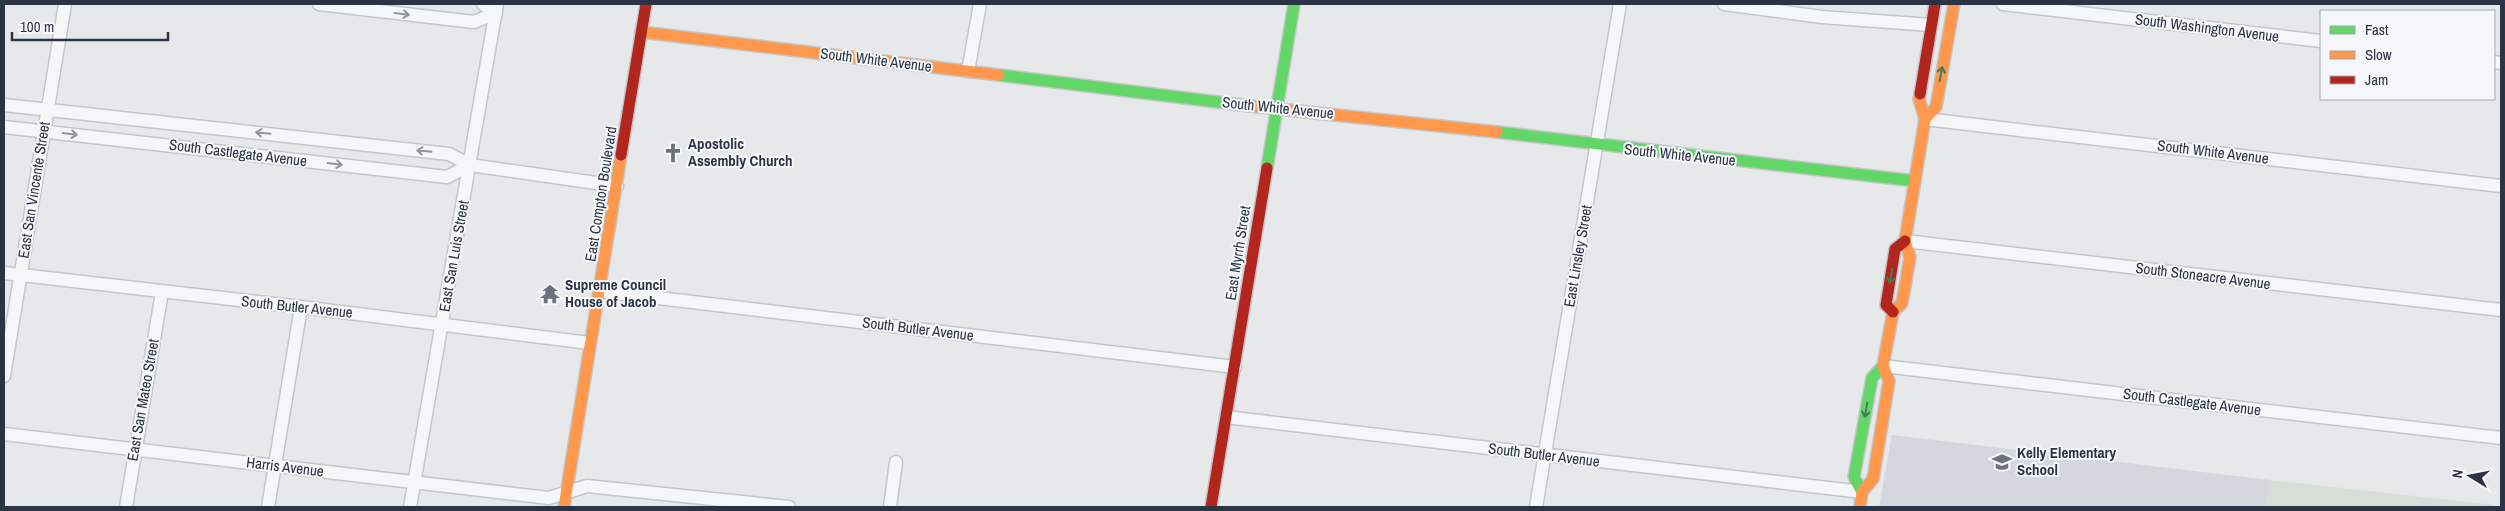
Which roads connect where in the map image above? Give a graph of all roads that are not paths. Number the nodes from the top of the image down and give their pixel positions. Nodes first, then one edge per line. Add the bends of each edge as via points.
1 (65, 4) edge
2 (319, 4) edge
3 (483, 4) edge
4 (646, 4) edge
5 (980, 4) edge
6 (1294, 4) edge
7 (1620, 4) edge
8 (1724, 4) edge
9 (1935, 4) edge
10 (1954, 4) edge
11 (2003, 4) edge
12 (496, 9) edge
13 (1931, 25) junction
14 (641, 32) junction
15 (2320, 41) edge
16 (968, 70) junction
17 (4, 105) edge
18 (1277, 109) junction
19 (47, 110) junction
20 (1925, 119) junction
21 (4, 126) edge
22 (44, 131) junction
23 (1597, 145) junction
24 (470, 165) junction
25 (1915, 181) junction
26 (617, 186) junction
27 (2501, 186) edge
28 (1905, 242) junction
29 (4, 273) edge
30 (20, 275) junction
31 (600, 291) junction
32 (162, 292) junction
33 (301, 307) junction
34 (2501, 310) edge
35 (442, 324) junction
36 (589, 343) junction
37 (1883, 366) junction
38 (1235, 367) junction
39 (4, 376) edge
40 (1226, 417) junction
41 (4, 434) edge
42 (2501, 438) edge
43 (135, 449) junction
44 (1545, 456) junction
45 (896, 462) dead end
46 (275, 466) junction
47 (413, 483) junction
48 (1862, 492) junction
49 (566, 493) junction
50 (126, 507) edge
51 (268, 507) edge
52 (410, 507) edge
53 (564, 507) edge
54 (789, 507) edge
55 (890, 507) edge
56 (1211, 507) edge
57 (1536, 507) edge
58 (1860, 507) edge

1 - 19 street, East San Vincente Street
2 -> 12 street via 474,22
3 - 12 street
4 - 14 street, East Compton Boulevard
5 - 16 street
6 - 18 street, East Myrrh Street
7 - 23 street, East Linsley Street
8 - 13 street via 1822,17
9 - 13 street
20 -> 10 street via 1936,106
11 - 15 street, South Washington Avenue
12 - 24 street, East San Luis Street
13 - 20 street via 1919,100
14 - 16 street, South White Avenue
14 - 26 street, East Compton Boulevard
16 - 18 street, South White Avenue
17 - 19 street, South Castlegate Avenue
18 - 23 street, South White Avenue
18 - 38 street, East Myrrh Street
19 - 22 street, East San Vincente Street
24 -> 19 street, South Castlegate Avenue via 449,154
20 - 25 street
20 - 27 street, South White Avenue
21 - 22 street, South Castlegate Avenue
22 -> 24 street, South Castlegate Avenue via 447,177
22 - 30 street, East San Vincente Street
23 - 25 street, South White Avenue
23 - 44 street, East Linsley Street
24 - 26 street, South Castlegate Avenue
24 - 35 street, East San Luis Street
25 - 28 street
26 - 31 street, East Compton Boulevard
28 - 34 street, South Stoneacre Avenue
28 - 37 street via 1910,257 1902,303 1893,312
29 - 30 street, South Butler Avenue
30 - 32 street, South Butler Avenue
30 - 39 street, East San Vincente Street
31 - 36 street, East Compton Boulevard
31 - 38 street, South Butler Avenue
32 - 33 street, South Butler Avenue
32 - 43 street, East San Mateo Street
33 - 35 street, South Butler Avenue
33 - 46 street
35 - 36 street, South Butler Avenue
35 - 47 street, East San Luis Street
36 - 49 street, East Compton Boulevard
37 - 42 street, South Castlegate Avenue
37 - 48 street via 1889,380 1873,479
37 -> 48 street via 1872,378 1854,477
38 - 40 street, East Myrrh Street
40 - 44 street, South Butler Avenue
40 - 56 street, East Myrrh Street
41 - 43 street, Harris Avenue
43 - 46 street, Harris Avenue
43 - 50 street, East San Mateo Street
44 - 48 street, South Butler Avenue
44 - 57 street, East Linsley Street
45 - 55 street
46 - 47 street, Harris Avenue
46 - 51 street
47 - 49 street, Harris Avenue via 549,498
47 - 52 street, East San Luis Street
48 - 58 street
49 - 53 street, East Compton Boulevard
49 - 54 street, Harris Avenue via 587,486

